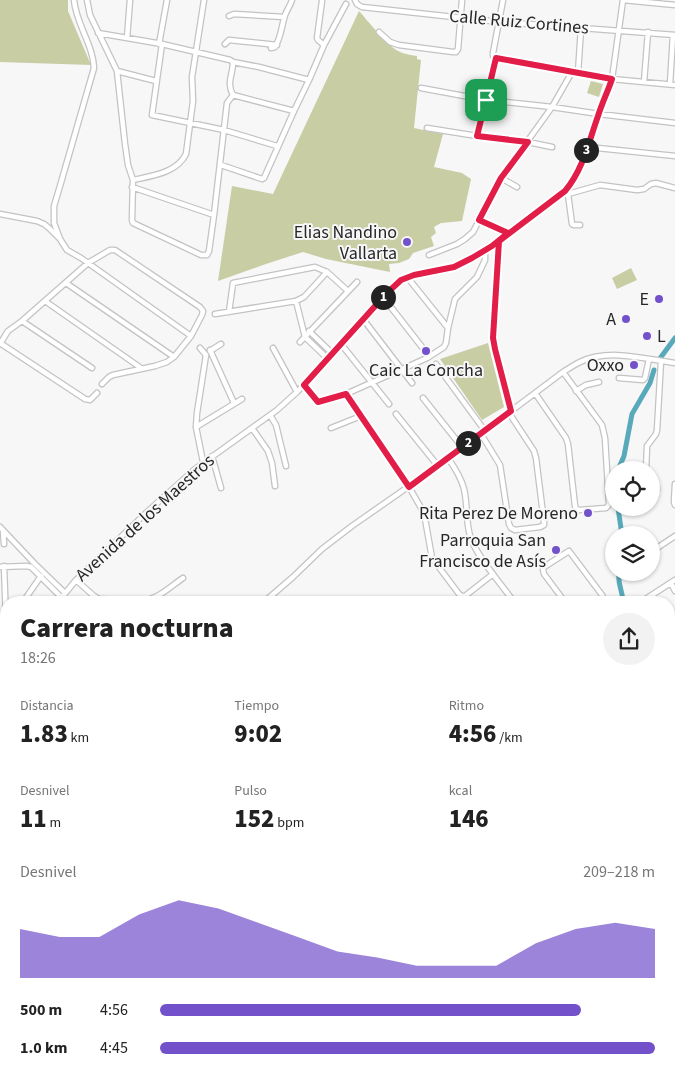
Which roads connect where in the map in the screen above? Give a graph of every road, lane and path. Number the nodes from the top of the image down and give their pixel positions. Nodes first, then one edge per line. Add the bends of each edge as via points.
1 (74, 0) edge
2 (87, 0) edge
3 (130, 0) edge
4 (167, 0) edge
5 (204, 0) edge
6 (292, 0) edge
7 (355, 0) edge
8 (462, 0) edge
9 (503, 0) edge
10 (623, 0) edge
11 (322, 1) edge
12 (346, 4) dead end
13 (675, 5) edge
14 (230, 16) dead end
15 (284, 17) junction
16 (462, 18) junction
17 (500, 22) junction
18 (581, 28) junction
19 (619, 31) junction
20 (379, 32) dead end
21 (648, 32) junction
22 (98, 33) junction
23 (674, 35) edge
24 (127, 38) junction
25 (161, 44) junction
26 (225, 44) dead end
27 (277, 44) junction
28 (324, 45) junction
29 (272, 48) dead end
30 (196, 51) junction
31 (494, 57) junction
32 (233, 62) junction
33 (117, 71) junction
34 (575, 72) junction
35 (612, 79) junction
36 (309, 80) junction
37 (156, 81) junction
38 (644, 82) junction
39 (673, 84) edge
40 (421, 88) dead end
41 (233, 95) junction
42 (486, 100) junction
43 (552, 107) junction
44 (294, 111) junction
45 (599, 114) junction
46 (190, 123) junction
47 (675, 123) edge
48 (427, 128) dead end
49 (224, 130) junction
50 (477, 136) junction
51 (528, 142) junction
52 (278, 146) junction
53 (552, 147) dead end
54 (588, 147) junction
55 (675, 156) edge
56 (220, 165) junction
57 (501, 178) junction
58 (133, 180) junction
59 (132, 187) junction
60 (517, 187) dead end
61 (675, 188) edge
62 (566, 192) junction
63 (0, 214) edge
64 (214, 215) junction
65 (479, 220) junction
66 (580, 224) dead end
67 (508, 233) junction
68 (60, 239) junction
69 (499, 241) junction
70 (485, 250) junction
71 (429, 255) dead end
72 (88, 263) junction
73 (326, 272) junction
74 (408, 278) junction
75 (357, 282) dead end
76 (66, 283) junction
77 (348, 290) junction
78 (383, 297) junction
79 (45, 301) junction
80 (296, 301) junction
81 (229, 312) junction
82 (215, 314) dead end
83 (363, 319) junction
84 (22, 321) junction
85 (302, 325) junction
86 (448, 328) junction
87 (309, 332) junction
88 (192, 336) junction
89 (305, 336) junction
90 (300, 342) dead end
91 (0, 343) edge
92 (221, 344) dead end
93 (341, 344) junction
94 (200, 348) dead end
95 (273, 348) dead end
96 (210, 350) junction
97 (333, 354) junction
98 (206, 355) junction
99 (429, 356) junction
100 (174, 357) junction
101 (328, 358) junction
102 (649, 359) junction
103 (661, 361) junction
104 (675, 363) edge
105 (436, 364) dead end
106 (92, 368) dead end
107 (141, 368) junction
108 (401, 369) junction
109 (563, 372) junction
110 (619, 378) dead end
111 (372, 382) junction
112 (599, 382) dead end
113 (412, 383) dead end
114 (102, 384) dead end
115 (304, 385) junction
116 (576, 390) junction
117 (297, 392) junction
118 (97, 393) dead end
119 (535, 393) junction
120 (346, 394) junction
121 (423, 398) dead end
122 (242, 399) dead end
123 (234, 403) junction
124 (389, 404) dead end
125 (510, 412) junction
126 (396, 414) dead end
127 (270, 415) junction
128 (362, 416) junction
129 (196, 427) junction
130 (252, 428) junction
131 (331, 428) dead end
132 (483, 432) junction
133 (462, 447) junction
134 (212, 456) junction
135 (448, 458) junction
136 (646, 461) edge
137 (203, 462) junction
138 (286, 466) dead end
139 (438, 466) junction
140 (675, 484) edge
141 (275, 486) dead end
142 (409, 487) junction
143 (221, 488) dead end
144 (675, 505) edge
145 (2, 528) edge
146 (675, 536) edge
147 (4, 544) dead end
148 (660, 546) edge
149 (32, 565) junction
150 (2, 566) edge
151 (493, 574) junction
152 (41, 576) junction
153 (182, 578) dead end
154 (76, 580) junction
155 (673, 581) edge
156 (675, 591) edge
157 (63, 595) junction
158 (4, 596) edge
159 (28, 596) edge
160 (94, 596) edge
161 (157, 596) edge
162 (271, 596) edge
163 (509, 596) edge
164 (561, 596) edge
165 (602, 596) edge
166 (650, 596) edge

1 - 68 street via 94,68 54,206 54,223
2 - 22 street
3 - 24 street
4 - 25 street
5 - 30 street
6 - 15 street
7 - 16 street, Calle Ruiz Cortines via 359,6
8 - 16 street
9 - 17 street
10 - 13 street
10 - 19 street
11 - 28 street via 317,38
12 - 28 street
14 - 15 street
15 - 27 street
16 - 17 street, Calle Ruiz Cortines
16 - 20 street via 456,52 399,45
17 - 18 street, Calle Ruiz Cortines
17 - 31 street
18 - 19 street, Calle Ruiz Cortines
18 - 34 street
19 - 21 street, Calle Ruiz Cortines
19 - 35 street
21 - 23 street, Calle Ruiz Cortines
21 - 38 street
22 - 24 street
22 - 33 street
23 - 39 street
24 - 25 street
25 - 30 street
25 - 37 street
26 - 27 street via 229,40
27 - 29 street
28 - 36 street
30 - 32 street
30 - 46 street
31 - 34 street
31 - 42 street
32 - 36 street
32 - 41 street via 229,84
33 - 37 street
33 - 58 street via 128,165
34 - 35 street
34 - 43 street
35 - 38 street
35 - 45 street
36 - 44 street
37 - 46 street via 152,115
38 - 39 street
40 - 42 street
41 - 44 street
41 - 49 street via 227,103
42 - 43 street
42 - 50 street
43 - 45 street
43 - 51 street
44 - 52 street
45 - 47 street
45 - 54 street
46 - 49 street
46 - 58 street via 183,159 165,172
48 - 50 street
49 - 52 street
49 - 56 street
50 - 51 street
51 - 53 street
51 - 57 street
52 - 56 street via 262,179
54 - 55 street
54 - 62 street
56 - 64 street
57 - 60 street
57 - 65 street
58 - 59 street
59 - 64 street
59 - 64 street via 133,223 201,255 207,255
61 - 62 street via 656,183 637,190 600,185
62 - 66 street via 572,224
62 - 67 street
63 - 68 street via 37,221
65 - 67 street
65 - 71 street via 466,239
67 - 69 street
68 - 72 street via 67,250
69 - 70 street
69 - 125 street via 493,338
70 - 74 street via 454,267
70 - 86 street via 480,272 455,299
72 - 76 street
72 - 88 street
72 - 88 street via 113,249 200,307 202,316
73 - 77 street
73 - 80 street via 304,297
73 - 81 street via 312,267 234,282
74 - 78 street, Avenida de los Maestros via 401,280
74 - 86 street
75 - 77 street
76 - 79 street
76 - 100 street
77 - 87 street
78 - 83 street, Avenida de los Maestros
78 - 99 street
79 - 84 street
79 - 107 street
80 - 81 street
80 - 85 street
81 - 82 street
83 - 93 street, Avenida de los Maestros
83 - 108 street
84 - 91 street via 8,331
84 - 106 street
85 - 87 street
85 - 89 street
86 - 99 street via 444,347
87 - 89 street
87 - 97 street
88 - 100 street
89 - 90 street
89 - 101 street
91 - 118 street via 88,401
92 - 96 street
93 - 97 street, Avenida de los Maestros
93 - 111 street
94 - 98 street
95 - 117 street
96 - 98 street
96 - 123 street
97 - 101 street, Avenida de los Maestros
98 - 129 street
99 - 108 street
100 - 107 street via 161,364
101 - 115 street, Avenida de los Maestros
102 - 103 street
102 - 109 street via 599,356
102 - 110 street via 643,380
103 - 104 street
103 - 136 street via 656,434 647,446
105 - 132 street
107 - 114 street via 113,375
108 - 111 street
108 - 113 street
109 - 116 street
109 - 119 street
111 - 120 street
111 - 124 street
112 - 116 street
115 - 117 street, Avenida de los Maestros
115 - 120 street via 318,402
116 - 119 street via 603,430 609,504 606,508 576,509 566,438
117 - 127 street, Avenida de los Maestros
119 - 125 street
120 - 128 street
121 - 133 street
122 - 123 street
123 - 129 street
125 - 132 street
125 - 132 street via 534,451 544,525 514,530 508,524 500,465
126 - 139 street
127 - 130 street, Avenida de los Maestros
127 - 138 street via 276,425
128 - 131 street
128 - 142 street
129 - 137 street
130 - 134 street, Avenida de los Maestros
130 - 141 street via 268,451
132 - 133 street
133 - 135 street
134 - 137 street, Avenida de los Maestros
134 - 143 street
135 - 139 street
135 - 151 street via 464,489 471,540
137 - 154 street, Avenida de los Maestros
139 - 142 street
140 - 144 street
142 - 151 street via 424,513 432,558 462,596
142 - 162 street via 322,549
145 - 147 street
145 - 149 street
146 - 148 street
149 - 150 street
149 - 152 street
149 - 157 street
150 - 158 street
151 - 163 street
152 - 157 street
152 - 159 street
153 - 161 street
154 - 157 street, Avenida de los Maestros
154 - 160 street
155 - 156 street
155 - 166 street
164 - 165 street via 543,570 569,551

